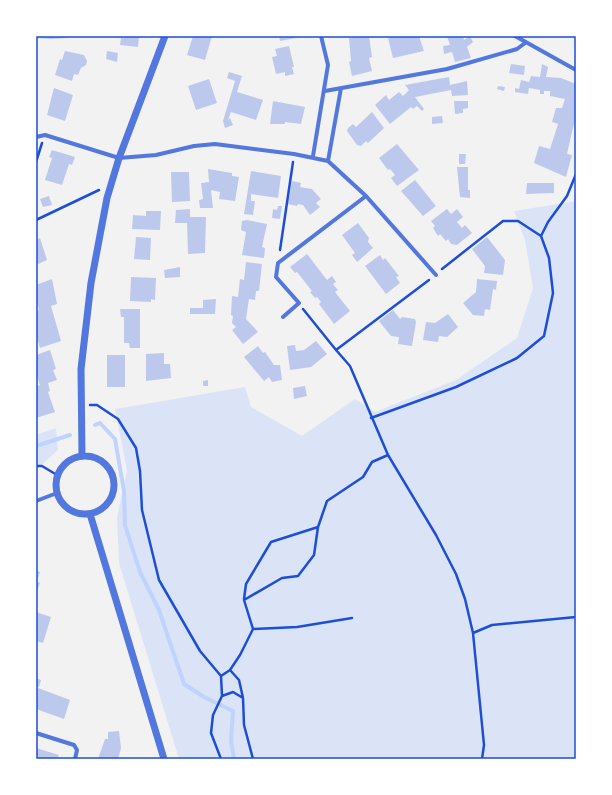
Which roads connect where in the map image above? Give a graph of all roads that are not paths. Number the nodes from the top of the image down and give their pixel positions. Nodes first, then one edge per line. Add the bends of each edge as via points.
1 (165, 36) edge
2 (321, 36) edge
3 (515, 36) edge
4 (524, 43) junction
5 (576, 70) edge
6 (341, 88) junction
7 (324, 91) junction
8 (36, 137) edge
9 (313, 156) junction
10 (119, 158) junction
11 (328, 161) junction
12 (366, 196) junction
13 (436, 275) road end
14 (283, 317) dead end
15 (82, 456) junction
16 (57, 494) junction
17 (36, 501) edge
18 (90, 514) junction
19 (36, 733) edge
20 (75, 759) edge
21 (164, 759) edge

1 - 10 street
2 - 7 street via 328,65
3 - 4 street
4 - 5 street
4 - 6 street via 517,49 447,69
6 - 7 street
6 - 11 street
7 - 9 street
8 - 10 street via 45,135
9 - 10 street via 204,144 156,155
9 - 11 street
10 - 15 street via 110,185 91,283 82,369
11 - 12 street
12 - 13 street
12 - 14 street via 278,263 276,277 299,303
15 - 16 street via 67,462 57,475
15 - 18 street via 100,461 110,472 114,486 107,504
16 - 17 street
16 - 18 street via 66,508 81,514
18 - 21 street
19 - 20 street via 74,745 78,750

